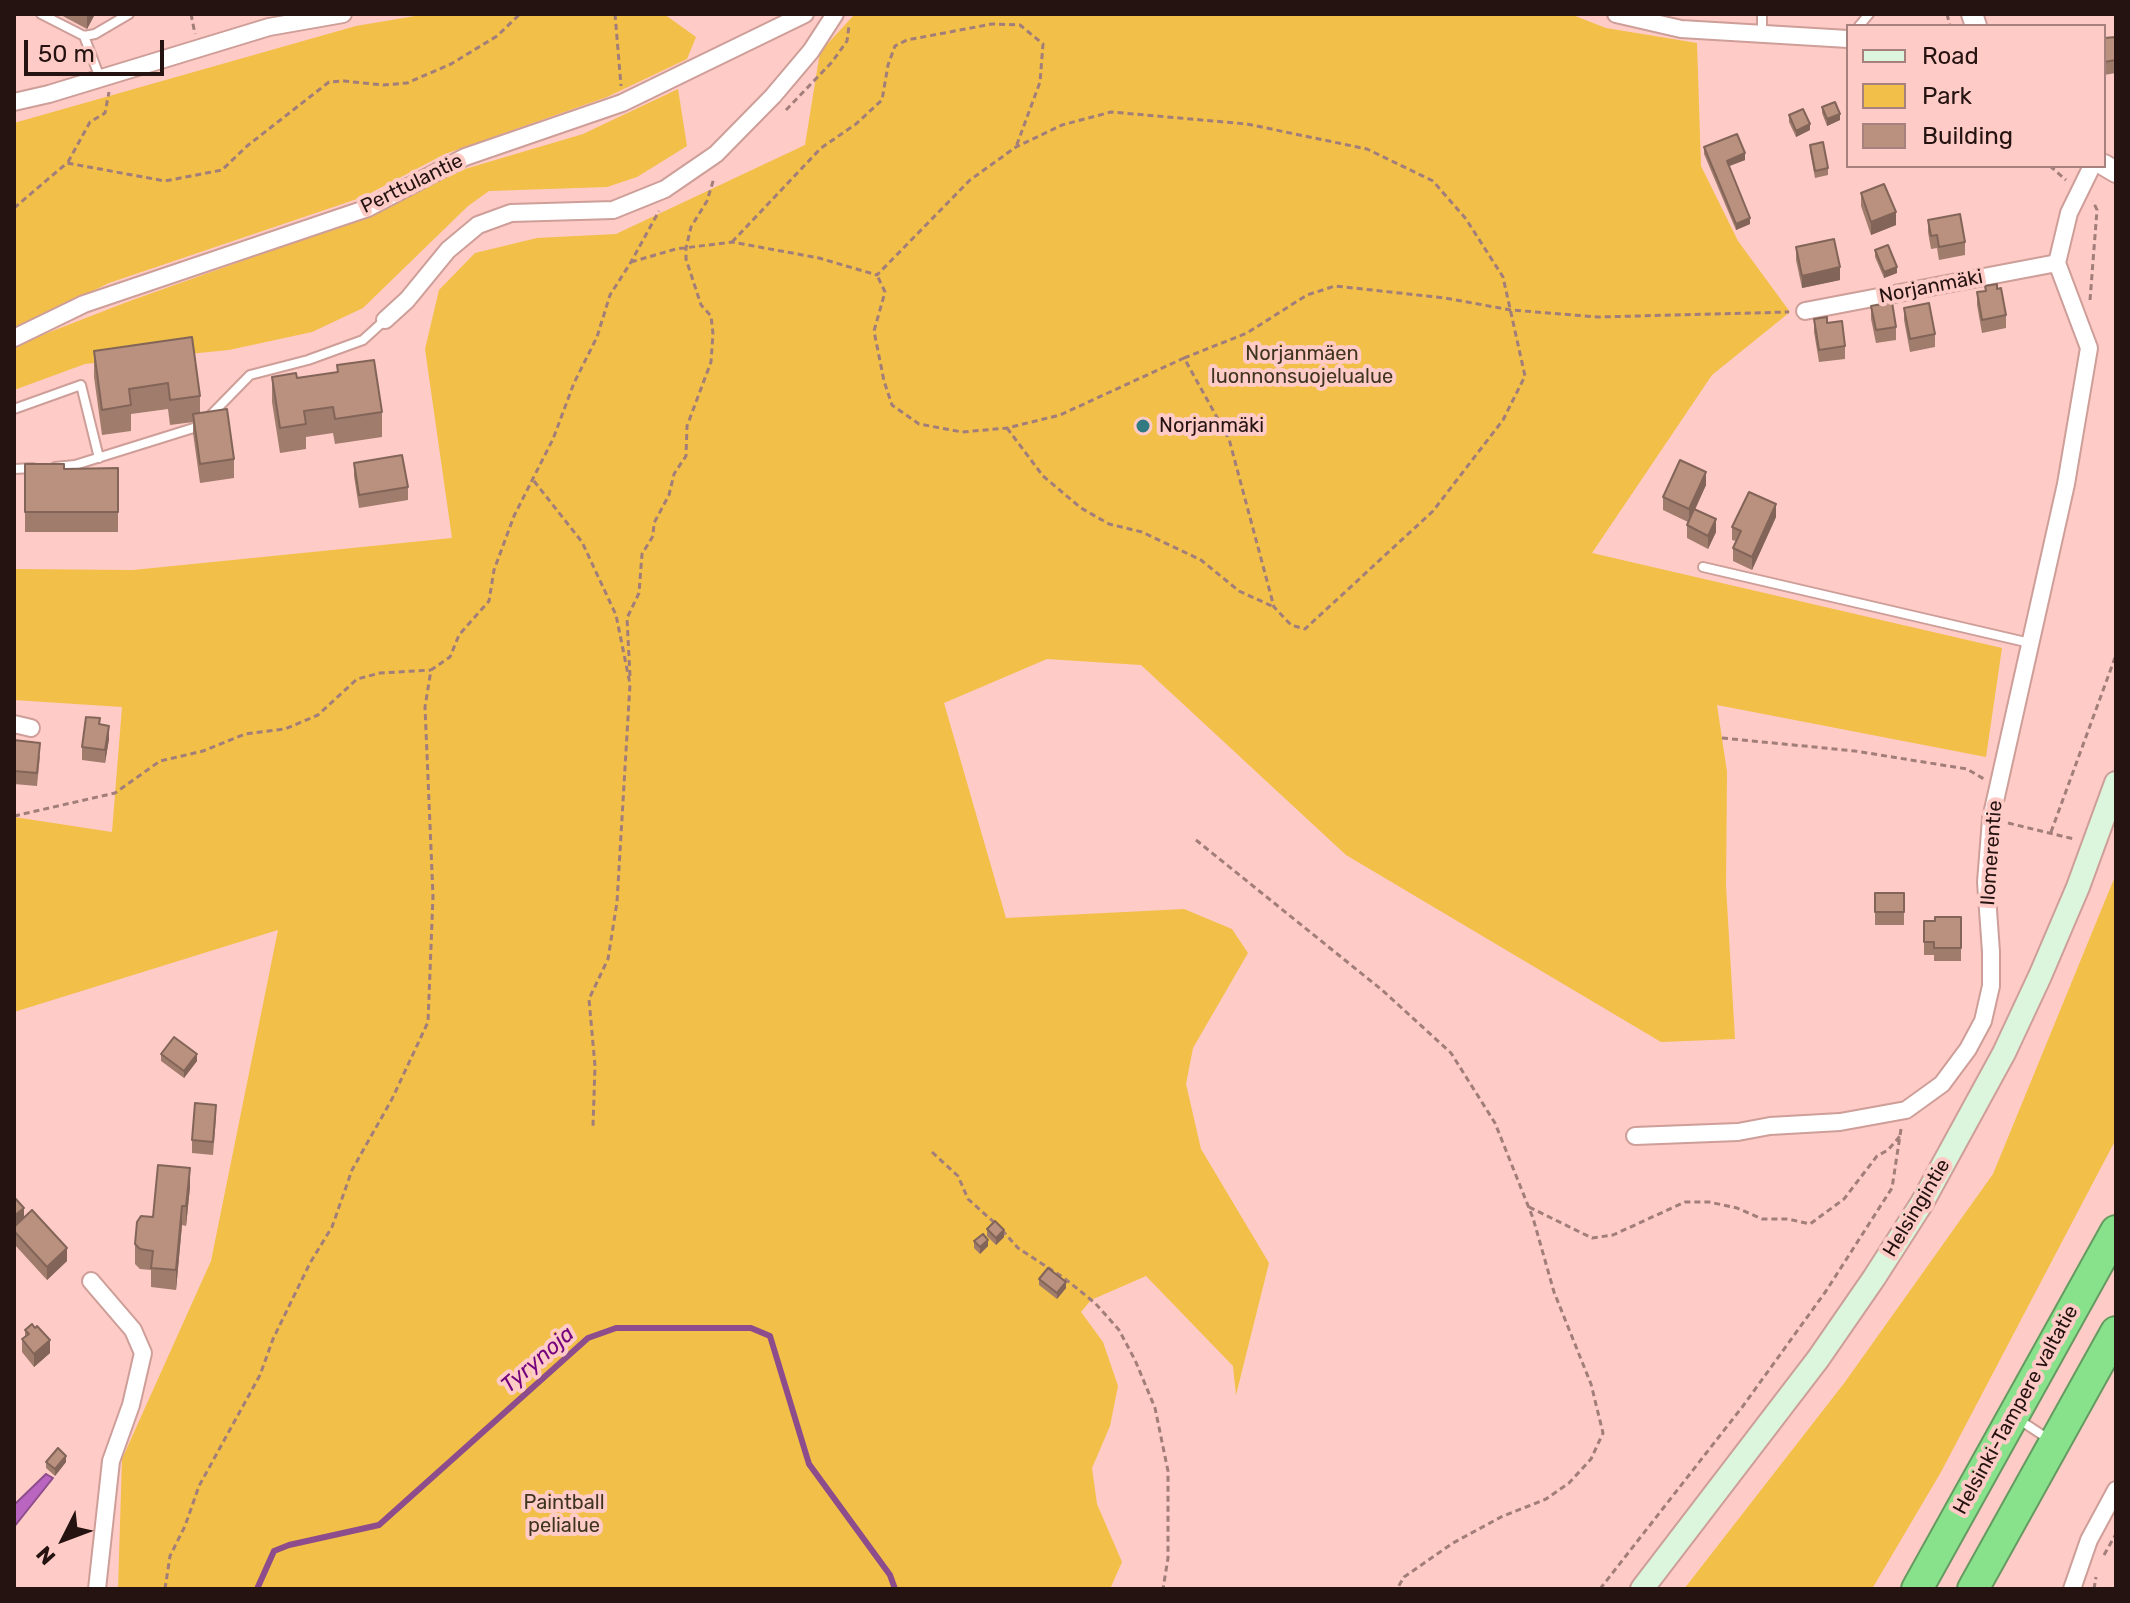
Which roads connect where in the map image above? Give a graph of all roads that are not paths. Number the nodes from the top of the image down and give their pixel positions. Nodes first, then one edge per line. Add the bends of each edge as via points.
1 (41, 14) edge
2 (129, 14) edge
3 (343, 14) edge
4 (805, 14) edge
5 (835, 14) edge
6 (1762, 14) edge
7 (1620, 15) edge
8 (84, 36) junction
9 (1762, 36) junction
10 (1846, 39) edge
11 (103, 78) junction
12 (14, 102) edge
13 (2091, 168) edge
14 (2057, 263) junction
15 (1805, 311) road end
16 (385, 320) joint
17 (14, 338) edge
18 (14, 409) edge
19 (99, 458) junction
20 (14, 469) edge
21 (1703, 567) dead end
22 (2030, 643) junction
23 (14, 724) edge
24 (31, 728) dead end
25 (2116, 783) edge
26 (1635, 1136) dead end
27 (2116, 1231) edge
28 (91, 1281) dead end
29 (2116, 1332) edge
30 (2013, 1416) junction
31 (2054, 1443) junction
32 (2116, 1490) edge
33 (97, 1589) edge
34 (1642, 1589) edge
35 (1917, 1589) edge
36 (1973, 1589) edge
37 (2072, 1589) edge

1 - 8 lane
2 - 8 lane
3 - 11 street via 269,27
4 - 17 street, Perttulantie via 622,103 465,157 368,208 84,304
5 - 16 street via 789,78 716,154 656,193 613,210 511,213 478,225
6 - 9 lane
7 - 9 street via 1681,29
8 - 11 lane
9 - 10 street
11 - 12 street
13 - 14 street via 2069,213
14 - 15 street, Norjanmäki
14 - 22 street, Ilomerentie via 2089,348 2066,484
16 - 19 lane via 363,340 250,375 200,426
18 - 19 lane via 81,385
19 - 20 lane
21 - 22 lane
22 - 26 street, Ilomerentie via 1991,819 1986,882 1991,986 1983,1021 1942,1084 1906,1110 1840,1122
23 - 24 street
25 - 34 main road, Helsingintie via 2040,976 1922,1203 1818,1359
27 - 30 highway, Helsinki-Tampere valtatie
28 - 33 street via 133,1330 143,1353 111,1461
29 - 31 highway
30 - 31 lane
30 - 35 highway, Helsinki-Tampere valtatie
31 - 36 highway
32 - 37 street via 2089,1540

